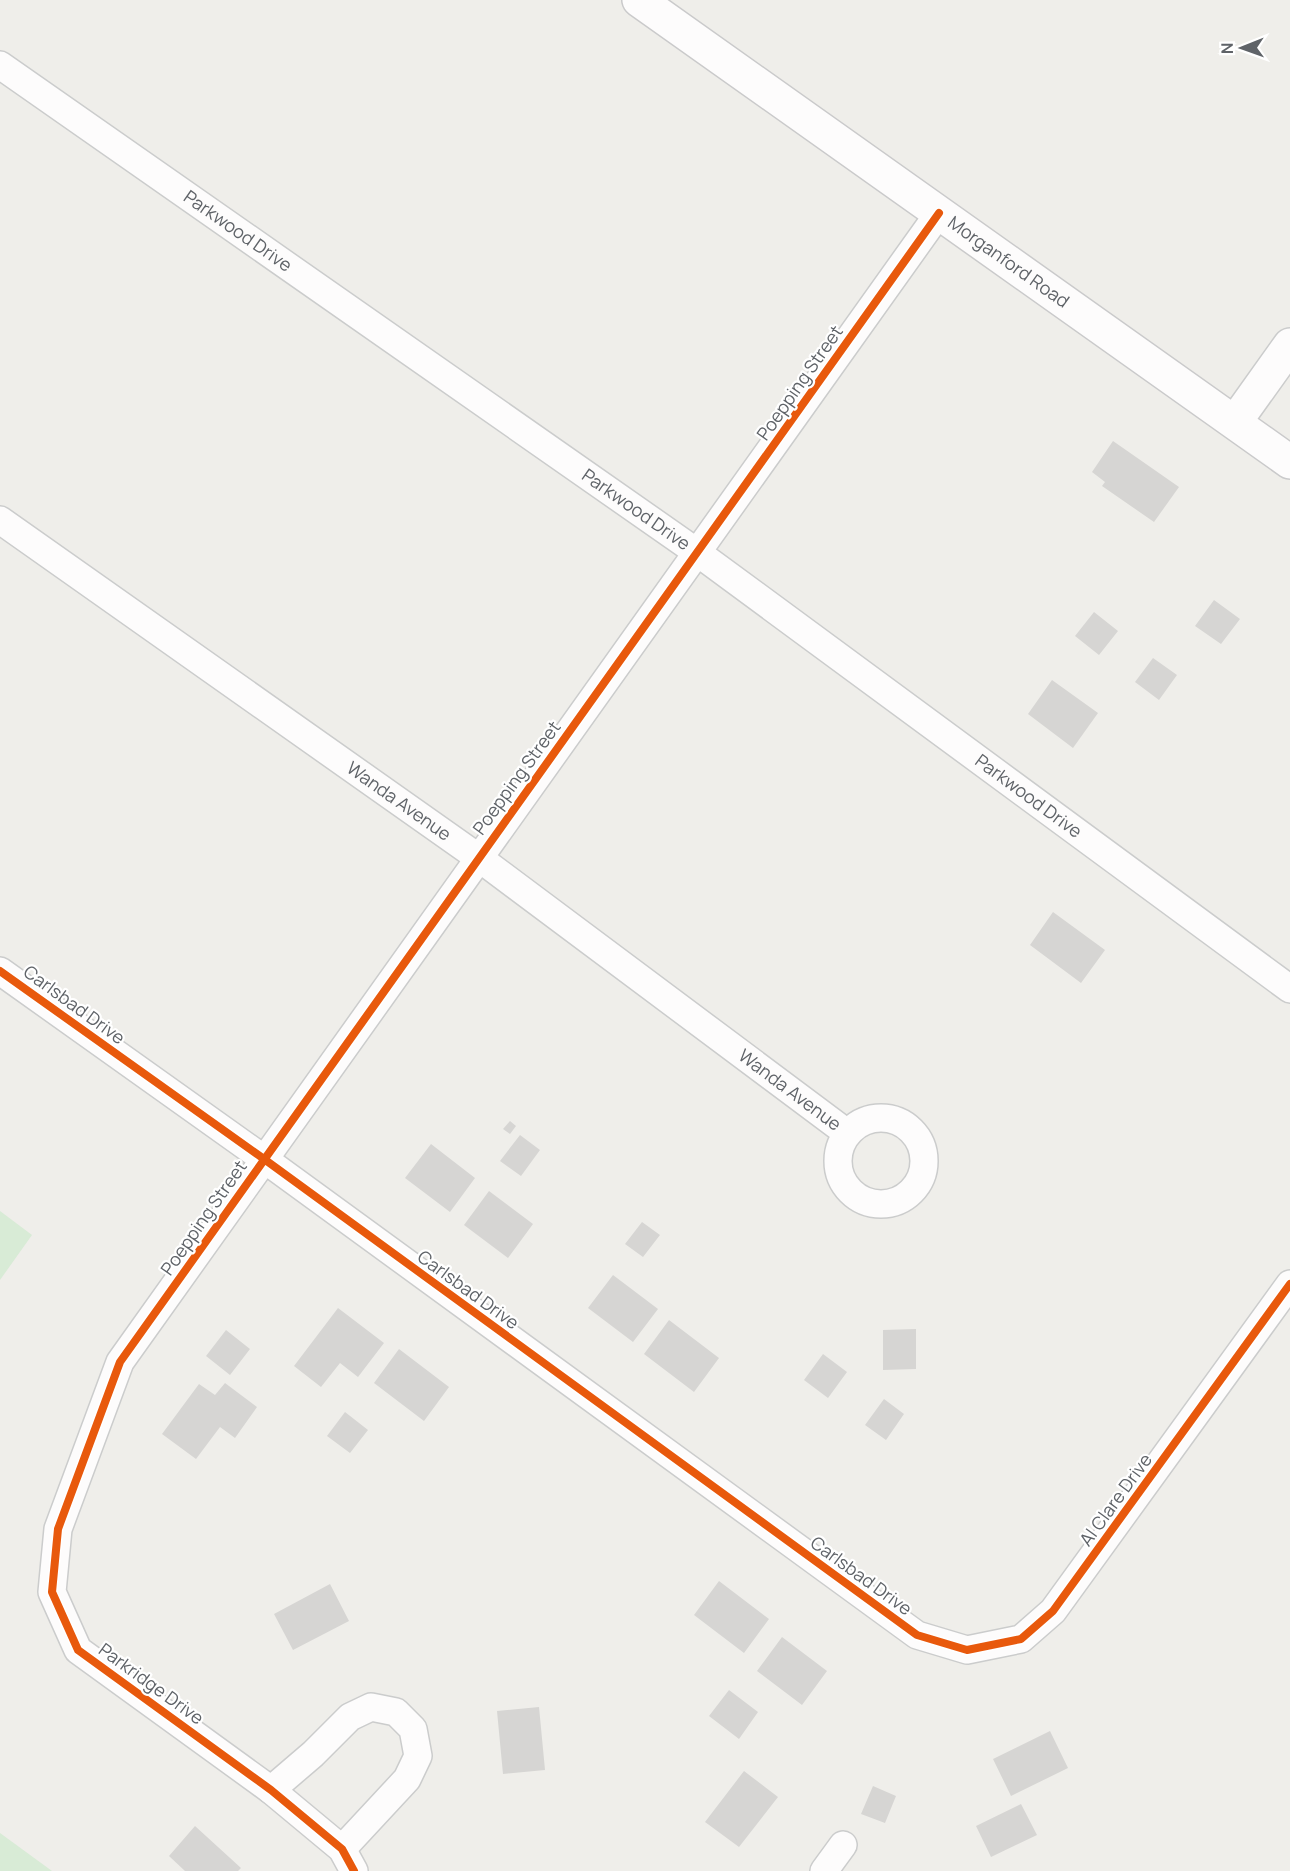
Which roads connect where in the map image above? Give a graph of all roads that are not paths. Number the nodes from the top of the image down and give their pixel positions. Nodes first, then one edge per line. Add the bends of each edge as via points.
1 (639, 0) edge
2 (0, 65) edge
3 (939, 213) junction
4 (1290, 345) edge
5 (1235, 422) junction
6 (1290, 462) edge
7 (0, 520) edge
8 (698, 553) junction
9 (478, 858) junction
10 (0, 971) edge
11 (1290, 989) edge
12 (847, 1133) dead end
13 (264, 1159) junction
14 (1290, 1284) edge
15 (120, 1362) joint
16 (917, 1635) joint
17 (271, 1790) junction
18 (843, 1845) dead end
19 (348, 1860) edge
20 (824, 1871) edge

1 - 3 main road, Morganford Road
2 - 8 street, Parkwood Drive
3 - 5 main road, Morganford Road
3 - 8 street, Poepping Street
4 - 5 main road
5 - 6 main road, Morganford Road
7 - 9 street, Wanda Avenue
8 - 9 street, Poepping Street
8 - 11 street, Parkwood Drive
9 - 12 street, Wanda Avenue
9 - 13 street, Poepping Street
10 - 13 street, Carlsbad Drive
13 - 15 street, Poepping Street
13 - 16 street, Carlsbad Drive
14 - 16 street, Al Clare Drive via 1053,1611 1021,1639 967,1650
15 - 17 street, Parkridge Drive via 58,1529 52,1592 78,1650
17 - 19 street, Parkridge Drive
17 - 19 street, Parkridge Drive via 350,1717 371,1707 396,1712 413,1729 418,1756 407,1779
18 - 20 street

